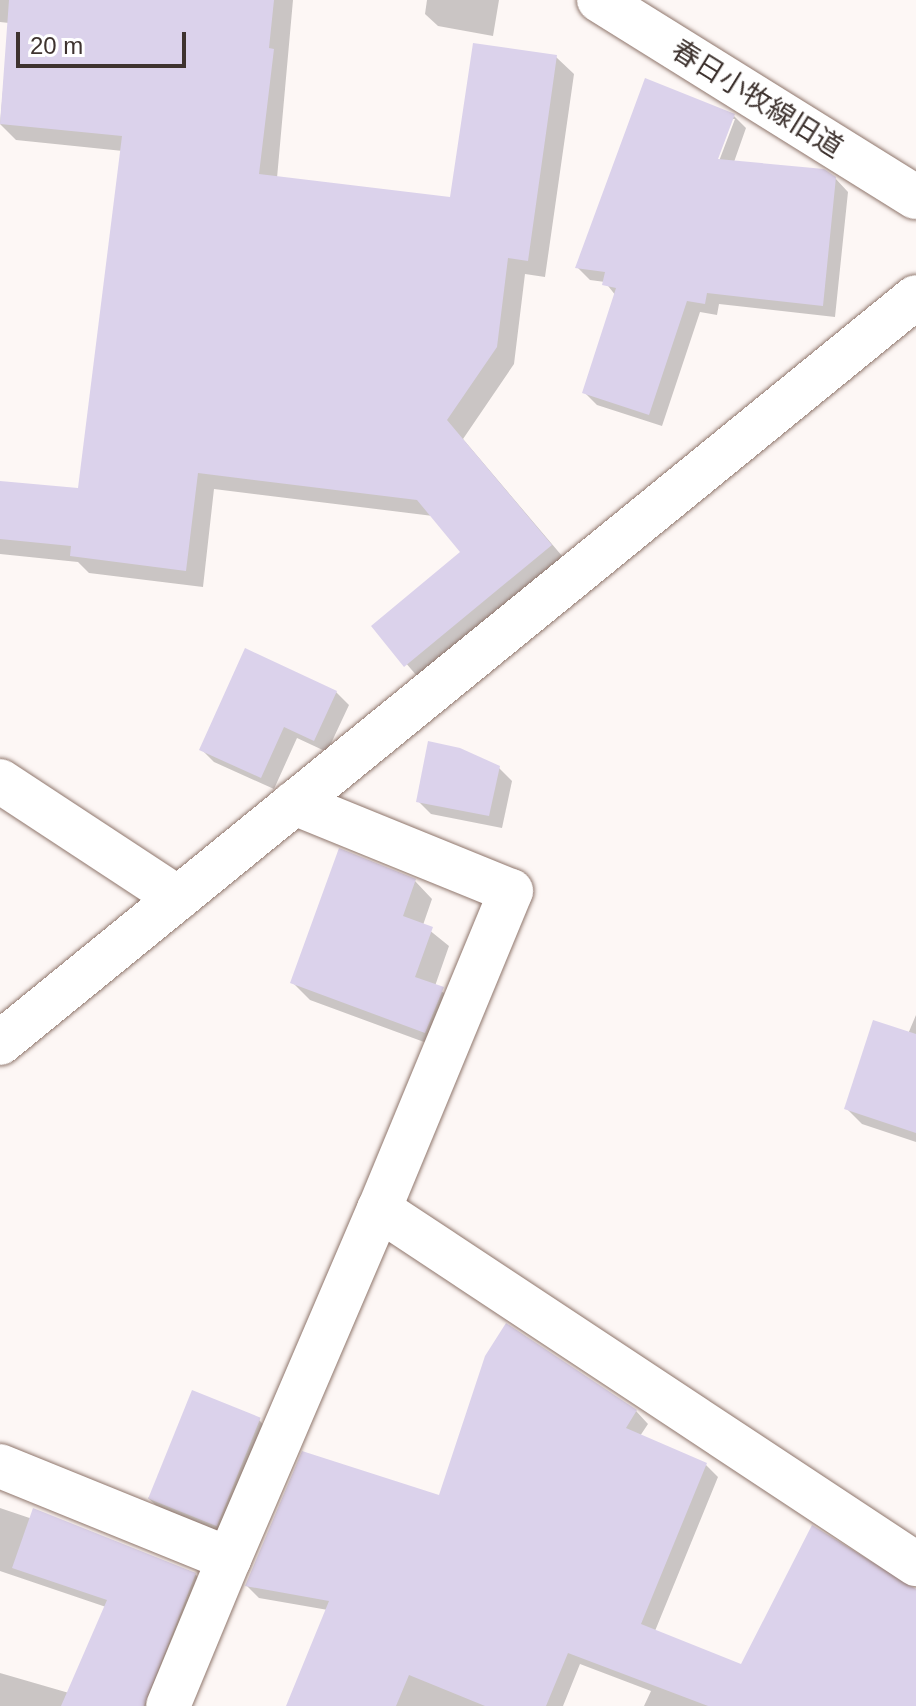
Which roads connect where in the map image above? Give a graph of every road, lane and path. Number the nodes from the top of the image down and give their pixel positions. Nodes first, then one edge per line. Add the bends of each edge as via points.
1 (615, 5) edge
2 (916, 197) edge
3 (916, 297) edge
4 (0, 781) edge
5 (294, 803) junction
6 (178, 898) junction
7 (0, 1043) edge
8 (379, 1209) junction
9 (0, 1466) edge
10 (229, 1559) junction
11 (916, 1564) edge
12 (168, 1706) edge

1 - 2 street, 春日小牧線旧道
3 - 5 street
4 - 6 street
5 - 6 street
5 - 8 street via 511,891
6 - 7 street
8 - 10 street
8 - 11 street
9 - 10 street
10 - 12 street

